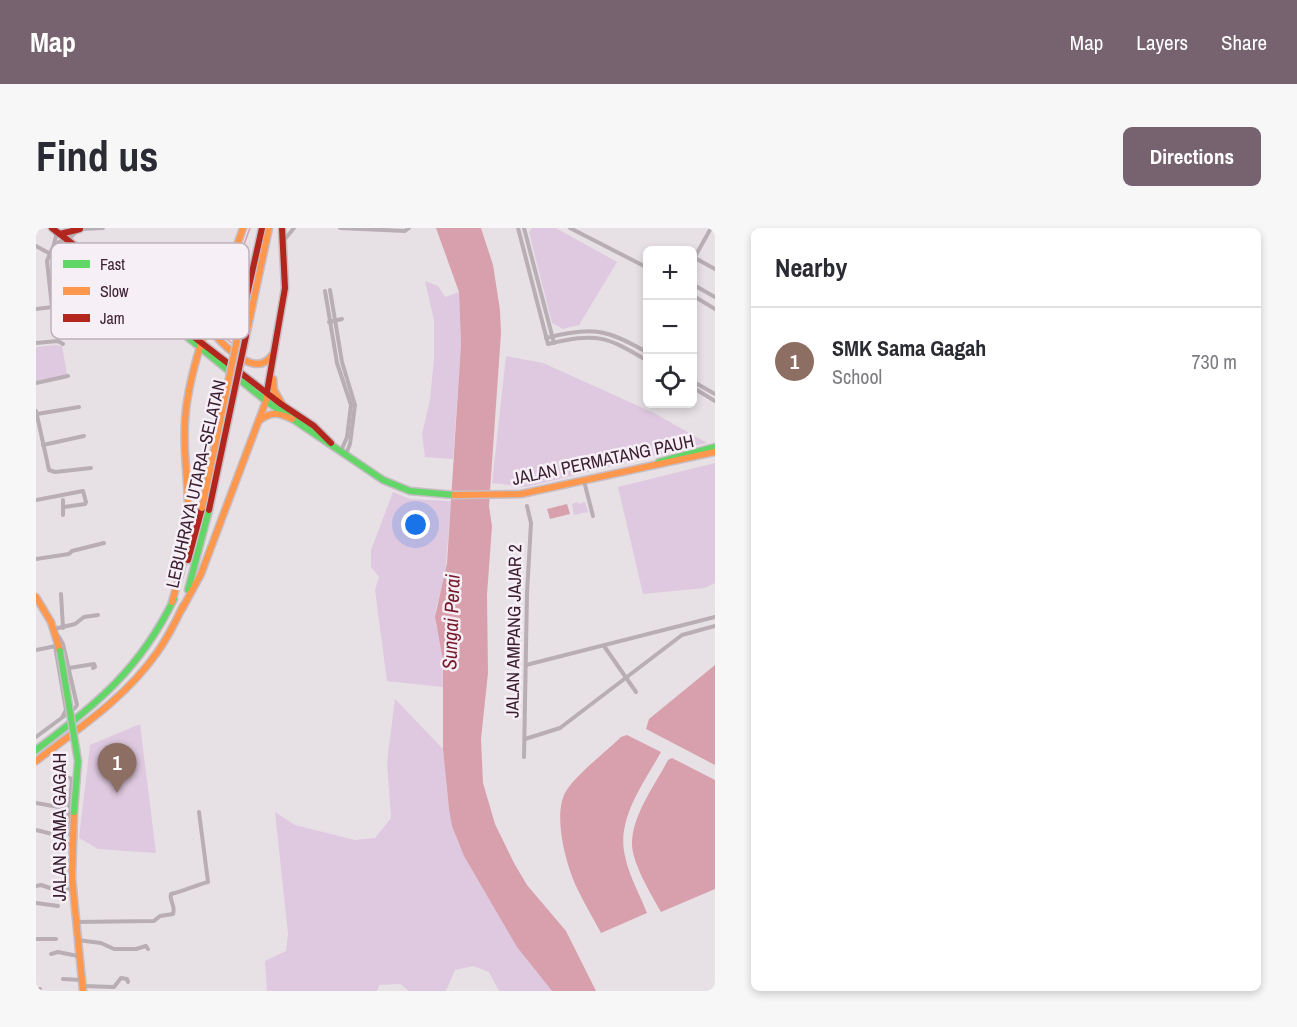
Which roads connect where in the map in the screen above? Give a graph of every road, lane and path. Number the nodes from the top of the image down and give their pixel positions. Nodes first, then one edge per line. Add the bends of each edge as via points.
1 (103, 228) edge
2 (243, 228) edge
3 (262, 228) edge
4 (269, 228) edge
5 (282, 228) edge
6 (294, 228) edge
7 (340, 228) edge
8 (410, 228) edge
9 (518, 228) edge
10 (524, 228) edge
11 (570, 228) edge
12 (711, 228) edge
13 (80, 229) edge
14 (55, 230) edge
15 (67, 240) junction
16 (284, 242) junction
17 (59, 243) edge
18 (71, 243) edge
19 (77, 243) edge
20 (237, 243) edge
21 (36, 246) edge
22 (51, 251) joint
23 (697, 254) edge
24 (697, 261) edge
25 (643, 265) edge
26 (715, 269) edge
27 (697, 286) edge
28 (715, 297) edge
29 (51, 298) edge
30 (249, 298) edge
31 (697, 298) edge
32 (51, 307) edge
33 (249, 307) edge
34 (36, 309) edge
35 (715, 309) edge
36 (342, 319) dead end
37 (335, 320) junction
38 (329, 322) junction
39 (552, 337) junction
40 (546, 338) junction
41 (187, 339) edge
42 (199, 339) edge
43 (219, 339) edge
44 (241, 339) edge
45 (202, 341) junction
46 (36, 343) edge
47 (554, 343) junction
48 (63, 345) dead end
49 (200, 350) junction
50 (643, 350) edge
51 (274, 353) junction
52 (643, 358) edge
53 (340, 363) junction
54 (271, 371) junction
55 (68, 376) dead end
56 (36, 383) edge
57 (697, 383) edge
58 (697, 390) edge
59 (268, 393) junction
60 (715, 394) edge
61 (266, 401) junction
62 (715, 401) edge
63 (282, 404) junction
64 (79, 407) dead end
65 (36, 413) edge
66 (292, 419) junction
67 (260, 420) junction
68 (84, 436) dead end
69 (331, 444) junction
70 (43, 445) junction
71 (715, 447) edge
72 (715, 452) edge
73 (344, 453) junction
74 (656, 464) junction
75 (91, 468) dead end
76 (584, 481) junction
77 (36, 500) edge
78 (63, 500) dead end
79 (527, 506) dead end
80 (64, 507) junction
81 (206, 509) junction
82 (63, 515) dead end
83 (593, 516) dead end
84 (104, 543) dead end
85 (36, 559) edge
86 (61, 594) dead end
87 (36, 597) edge
88 (172, 602) junction
89 (182, 609) junction
90 (98, 615) dead end
91 (715, 617) edge
92 (715, 626) edge
93 (63, 628) junction
94 (55, 632) junction
95 (604, 646) junction
96 (58, 647) junction
97 (36, 650) edge
98 (526, 665) junction
99 (69, 668) junction
100 (93, 668) dead end
101 (625, 677) junction
102 (636, 692) dead end
103 (63, 716) junction
104 (36, 737) edge
105 (525, 739) junction
106 (36, 750) edge
107 (524, 757) dead end
108 (36, 761) edge
109 (59, 779) dead end
110 (36, 803) edge
111 (72, 811) junction
112 (199, 812) dead end
113 (36, 830) edge
114 (73, 847) junction
115 (36, 886) edge
116 (73, 889) junction
117 (36, 903) edge
118 (58, 906) dead end
119 (75, 922) junction
120 (36, 939) edge
121 (56, 939) dead end
122 (77, 940) junction
123 (148, 949) dead end
124 (51, 954) dead end
125 (78, 956) junction
126 (63, 979) dead end
127 (128, 982) dead end
128 (83, 986) edge

1 - 13 street
2 - 20 main road
3 - 30 main road, LEBUHRAYA UTARA–SELATAN
4 - 33 main road, LEBUHRAYA UTARA–SELATAN
5 - 16 main road
6 - 16 street
7 - 8 street
9 - 40 street
10 - 39 street
11 - 25 street
12 - 23 street
13 - 14 main road
13 - 15 street
13 - 19 main road
14 - 15 main road, JALAN PERMATANG PAUH
15 - 17 street
15 - 18 main road, JALAN PERMATANG PAUH
16 - 51 main road via 285,288
21 - 22 street
22 - 29 street via 47,261
24 - 26 street
27 - 28 street
31 - 35 street
32 - 34 street
36 - 37 street
37 - 38 street
37 - 38 street via 327,291
37 - 53 street
38 - 53 street
39 - 40 street
39 - 47 street
39 - 50 street via 602,331
40 - 47 street via 548,344
41 - 49 main road, JALAN PERMATANG PAUH
42 - 45 main road, JALAN PERMATANG PAUH
43 - 51 main road via 256,365 265,364
44 - 81 main road, LEBUHRAYA UTARA–SELATAN, bridge
45 - 49 main road
45 - 59 main road, JALAN PERMATANG PAUH
46 - 48 street via 58,341
47 - 52 street via 588,336 613,340
49 - 61 main road, JALAN PERMATANG PAUH
49 - 88 main road via 186,421 188,528
51 - 54 main road
53 - 73 street via 351,405
54 - 59 main road
54 - 63 main road via 274,390
55 - 56 street
57 - 60 street
58 - 62 street
59 - 61 main road
59 - 63 main road, JALAN PERMATANG PAUH
61 - 66 main road, JALAN PERMATANG PAUH
61 - 67 main road
63 - 69 main road, JALAN PERMATANG PAUH via 325,434
64 - 65 street
65 - 70 street
66 - 67 main road via 273,412
66 - 69 main road, JALAN PERMATANG PAUH
67 - 89 main road via 201,574
68 - 70 street
69 - 73 main road, JALAN PERMATANG PAUH
70 - 75 street via 48,468 55,472
71 - 74 main road
72 - 74 main road, JALAN PERMATANG PAUH
73 - 76 main road, JALAN PERMATANG PAUH via 383,480 424,494 521,494
74 - 76 main road, JALAN PERMATANG PAUH
76 - 83 street
77 - 80 street via 83,491 85,504
78 - 80 street
79 - 98 street, JALAN AMPANG JAJAR 2 via 531,523
80 - 82 street
81 - 88 main road, LEBUHRAYA UTARA–SELATAN
81 - 89 main road, LEBUHRAYA UTARA–SELATAN via 193,577
84 - 85 street
86 - 93 street
87 - 94 main road, JALAN SAMA GAGAH
88 - 106 main road, LEBUHRAYA UTARA–SELATAN via 150,644 123,678
89 - 108 main road, LEBUHRAYA UTARA–SELATAN via 166,639 133,684
90 - 93 street
91 - 95 street
92 - 101 street via 682,635
93 - 94 street
94 - 96 main road, JALAN SAMA GAGAH
94 - 99 street via 63,644
95 - 98 street
95 - 101 street
96 - 97 street
96 - 103 street via 66,710
96 - 111 main road, JALAN SAMA GAGAH, bridge via 78,761
98 - 105 street, JALAN AMPANG JAJAR 2
99 - 100 street via 94,664
99 - 103 street via 77,705
101 - 102 street
101 - 105 street via 560,728
103 - 104 street
105 - 107 street, JALAN AMPANG JAJAR 2
109 - 111 street via 72,779
110 - 111 street
111 - 114 main road, JALAN SAMA GAGAH
112 - 119 street via 208,882 171,894 173,914 154,921
113 - 114 street via 52,834
114 - 116 main road, JALAN SAMA GAGAH
115 - 116 street
116 - 119 main road, JALAN SAMA GAGAH
117 - 118 street
119 - 122 main road, JALAN SAMA GAGAH
120 - 121 street
122 - 123 street via 114,949
122 - 125 main road, JALAN SAMA GAGAH
124 - 125 street
125 - 128 main road, JALAN SAMA GAGAH
126 - 128 street
127 - 128 street via 121,978 114,987

